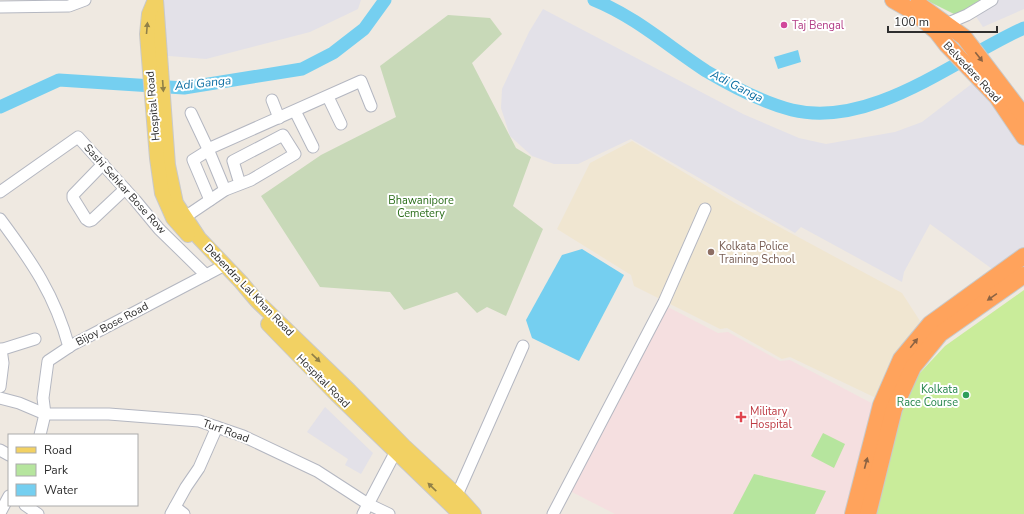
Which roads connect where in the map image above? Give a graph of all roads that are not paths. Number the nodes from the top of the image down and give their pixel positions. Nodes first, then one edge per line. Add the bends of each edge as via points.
1 (85, 0) edge
2 (155, 0) edge
3 (893, 0) edge
4 (912, 0) edge
5 (992, 0) edge
6 (0, 8) edge
7 (946, 24) junction
8 (990, 81) junction
9 (328, 97) junction
10 (272, 100) dead end
11 (371, 106) dead end
12 (295, 111) junction
13 (191, 113) dead end
14 (1024, 116) edge
15 (279, 118) junction
16 (342, 124) dead end
17 (1024, 137) edge
18 (313, 147) dead end
19 (209, 150) junction
20 (103, 164) junction
21 (240, 184) junction
22 (125, 189) junction
23 (225, 190) junction
24 (0, 192) edge
25 (210, 200) junction
26 (705, 209) dead end
27 (185, 217) junction
28 (0, 220) edge
29 (1024, 256) edge
30 (216, 270) junction
31 (1024, 275) edge
32 (35, 339) dead end
33 (523, 346) dead end
34 (69, 347) junction
35 (0, 350) edge
36 (0, 387) edge
37 (0, 398) edge
38 (45, 414) junction
39 (216, 427) junction
40 (40, 434) edge
41 (396, 451) junction
42 (866, 486) junction
43 (457, 495) junction
44 (8, 498) edge
45 (26, 506) edge
46 (366, 509) edge
47 (177, 512) edge
48 (0, 513) edge
49 (38, 514) edge
50 (389, 514) edge
51 (460, 514) edge
52 (474, 514) edge
53 (553, 514) edge
54 (853, 514) edge
55 (868, 514) edge

1 - 6 street via 69,6
2 -> 27 main road, Debendra Lal Khan Road via 168,165 176,203
30 -> 2 main road, Hospital Road via 173,218 162,193 147,28
3 - 8 highway, Belvedere Road via 914,12 937,32 947,45
4 - 7 highway, Belvedere Road
5 - 7 street
7 -> 8 highway, Belvedere Road via 964,37
8 - 14 highway, Belvedere Road
8 - 17 highway, Belvedere Road via 997,97
9 - 11 street via 360,81
9 - 12 street
9 - 16 street
10 - 15 street
12 - 15 street
12 - 18 street
13 - 19 street
15 - 19 street
19 - 23 street
19 - 25 street via 192,160
20 - 22 street, Sashi Sehkar Bose Row
20 - 22 street via 73,196 86,219 92,220
20 - 24 street, Sashi Sehkar Bose Row via 78,137
21 - 21 street via 295,154 283,135 232,161
21 - 23 street
22 - 30 street, Sashi Sehkar Bose Row via 159,229
23 - 25 street
25 - 27 street
26 - 53 street via 664,302
27 - 30 main road, Debendra Lal Khan Road
28 - 34 street via 47,288 63,323
42 -> 29 highway via 881,405 901,359 930,324
30 - 34 street, Bijoy Bose Road
30 - 41 main road, Hospital Road via 306,364
30 -> 43 main road, Debendra Lal Khan Road via 257,301
31 -> 42 highway via 940,334 913,367
32 - 35 street
33 - 43 street
34 - 38 street, Bijoy Bose Road via 48,361 43,398
35 - 36 street via 3,363
37 - 38 street
38 - 39 street, Turf Road via 148,416 198,421
38 - 40 street
39 - 46 street, Turf Road via 243,436 317,471
39 - 47 street via 199,468 186,487
41 - 46 street
51 -> 41 main road, Hospital Road
42 - 54 highway
42 - 55 highway
43 - 52 main road, Debendra Lal Khan Road
44 - 48 street
45 - 49 street
46 - 50 street, Turf Road

